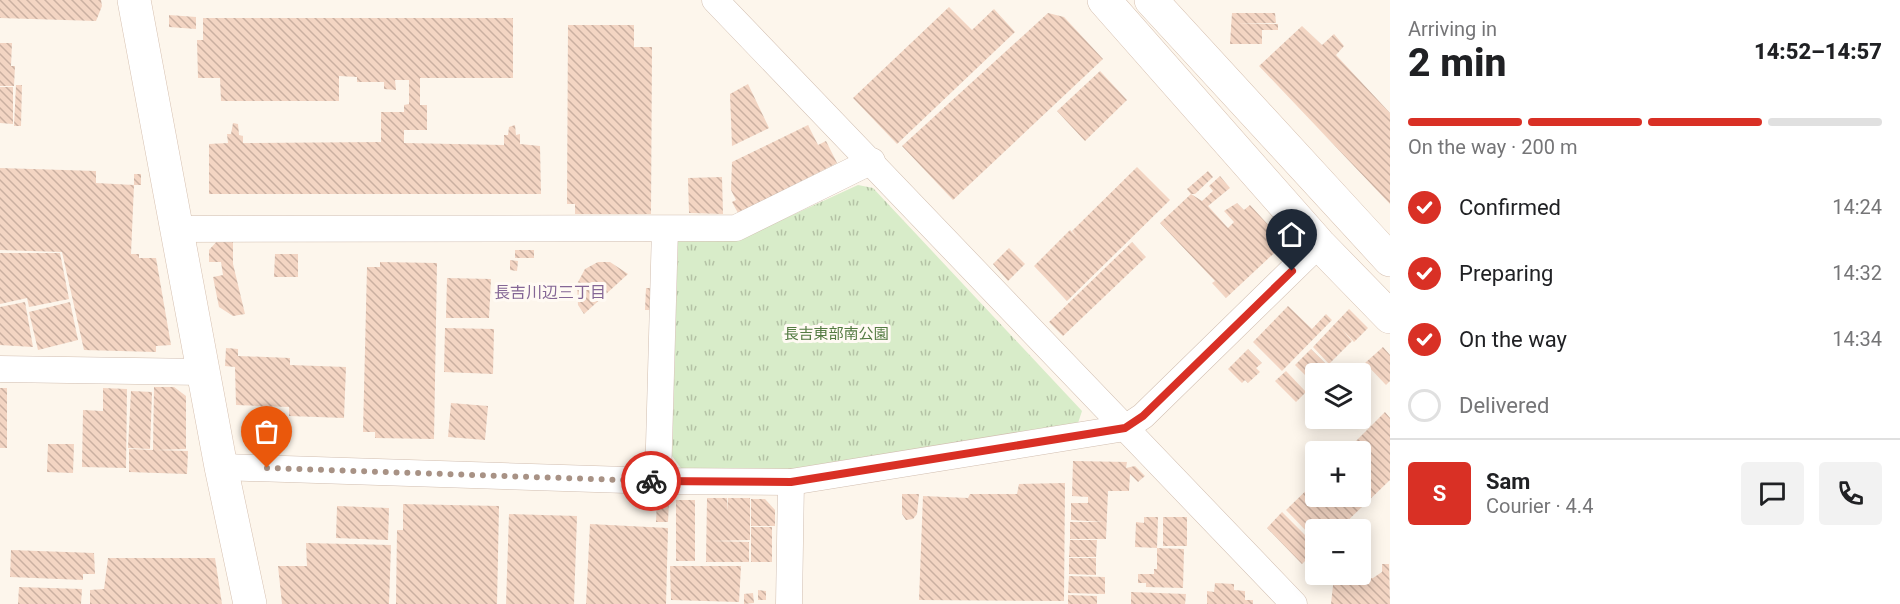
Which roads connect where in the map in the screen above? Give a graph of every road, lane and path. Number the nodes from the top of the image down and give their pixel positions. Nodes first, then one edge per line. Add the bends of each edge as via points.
1 (134, 0) edge
2 (715, 0) edge
3 (1104, 0) edge
4 (1151, 0) edge
5 (872, 161) junction
6 (176, 229) junction
7 (665, 229) junction
8 (1319, 244) junction
9 (1390, 260) edge
10 (1390, 316) edge
11 (0, 369) edge
12 (203, 372) junction
13 (1125, 428) junction
14 (221, 467) junction
15 (658, 481) junction
16 (791, 482) junction
17 (250, 604) edge
18 (789, 604) edge
19 (1294, 604) edge

1 - 6 street
2 - 5 street
3 - 8 street
4 - 9 street
5 - 7 street via 736,228
5 - 13 street
6 - 7 street
6 - 12 street
7 - 15 street
8 - 10 street
8 - 13 street via 1143,416
11 - 12 street
12 - 14 street
13 - 16 street
13 - 19 street
14 - 15 street
14 - 17 street
15 - 16 street
16 - 18 street

